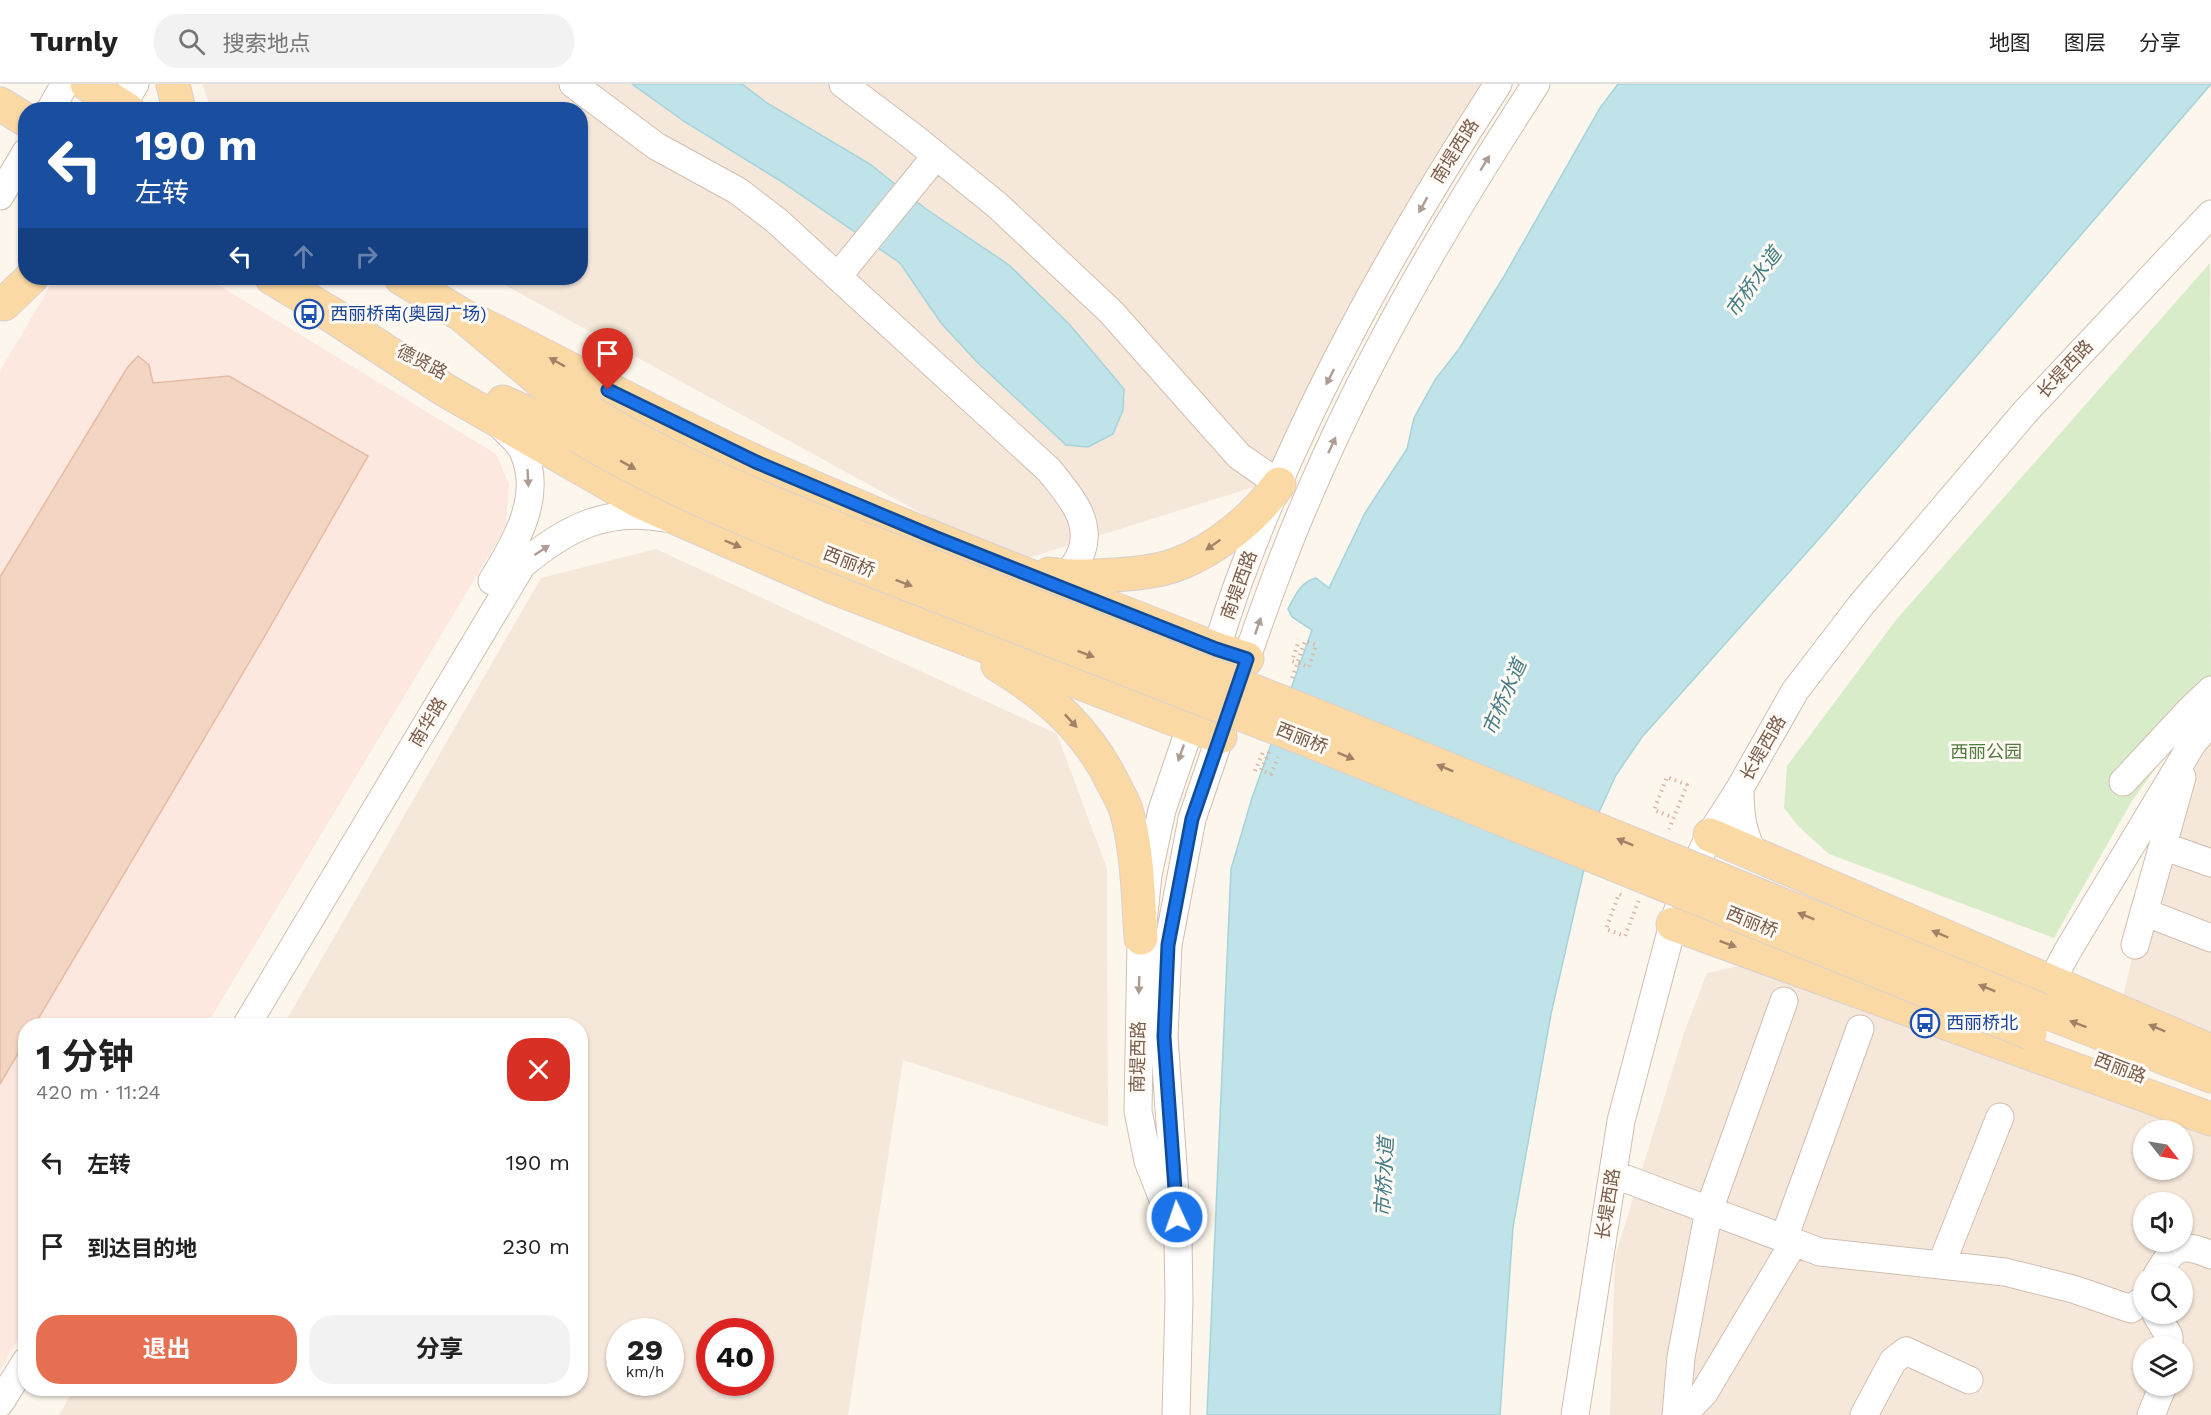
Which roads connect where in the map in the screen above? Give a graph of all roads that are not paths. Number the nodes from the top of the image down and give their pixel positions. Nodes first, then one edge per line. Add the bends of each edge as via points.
1 (65, 84) edge
2 (87, 84) edge
3 (173, 84) edge
4 (573, 84) edge
5 (843, 84) edge
6 (1498, 84) edge
7 (1536, 84) edge
8 (55, 102) edge
9 (126, 102) edge
10 (177, 102) edge
11 (0, 104) edge
12 (18, 115) edge
13 (936, 156) junction
14 (18, 174) edge
15 (10, 196) edge
16 (2206, 229) edge
17 (838, 276) junction
18 (18, 280) edge
19 (24, 285) edge
20 (283, 285) edge
21 (413, 285) edge
22 (2, 307) edge
23 (320, 308) junction
24 (462, 315) junction
25 (488, 414) junction
26 (585, 424) junction
27 (1279, 484) junction
28 (680, 521) junction
29 (1009, 567) junction
30 (1068, 575) junction
31 (938, 628) junction
32 (1216, 649) junction
33 (1247, 659) junction
34 (2211, 690) edge
35 (2211, 721) edge
36 (1190, 725) junction
37 (1220, 737) junction
38 (2192, 744) junction
39 (2123, 782) dead end
40 (1740, 788) junction
41 (1710, 835) junction
42 (2163, 846) junction
43 (1754, 854) junction
44 (2211, 863) edge
45 (2144, 912) junction
46 (1673, 924) junction
47 (1141, 938) junction
48 (2211, 939) edge
49 (2135, 945) dead end
50 (1784, 1001) dead end
51 (2041, 1008) junction
52 (231, 1018) edge
53 (251, 1018) edge
54 (1860, 1029) dead end
55 (2211, 1051) edge
56 (2211, 1076) edge
57 (2211, 1102) edge
58 (2000, 1117) dead end
59 (2211, 1119) edge
60 (1613, 1174) junction
61 (1709, 1210) junction
62 (1178, 1237) junction
63 (1789, 1240) junction
64 (2211, 1255) edge
65 (2164, 1264) edge
66 (1941, 1265) junction
67 (2133, 1307) edge
68 (18, 1374) edge
69 (1969, 1380) dead end
70 (26, 1396) edge
71 (2159, 1396) edge
72 (0, 1403) edge
73 (14, 1415) edge
74 (1176, 1415) edge
75 (1575, 1415) edge
76 (1677, 1415) edge
77 (1683, 1415) edge
78 (1864, 1415) edge
79 (2151, 1415) edge

1 - 8 street
2 - 9 main road
3 - 10 main road
4 - 17 street via 656,146 738,191
5 - 13 street
6 -> 27 street, 南堤西路 via 1380,280
33 -> 7 street, 南堤西路 via 1276,573 1311,489 1383,342 1452,218
11 - 12 main road
13 - 17 street
13 - 27 street via 997,205 1111,312 1239,456
14 - 15 street
16 - 40 street, 长堤西路 via 2026,411 1861,605 1795,691
17 - 30 street via 1048,470 1070,497 1082,518 1084,531 1082,551
18 - 22 street
19 - 22 main road
20 - 23 main road, 德贤路
21 - 24 main road
23 - 25 main road
23 - 26 main road, 德贤路 via 432,369
24 - 26 main road
29 -> 24 main road via 756,462
25 - 28 main road
25 -> 52 street, 南华路 via 523,450 528,468 527,507 520,533
26 - 51 main road, 西丽桥, bridge via 645,474 788,538 1321,745
27 -> 30 main road via 1236,529 1177,565 1148,571
27 - 32 street, 南堤西路
28 -> 31 main road
53 -> 28 street, 南华路 via 522,565 594,520 638,514
29 - 30 main road
29 - 32 main road
31 - 36 main road
31 -> 47 main road via 1056,705 1105,764 1126,808 1130,826
32 - 33 main road
32 - 36 street, 南堤西路
33 - 37 street, 南堤西路
34 - 39 street
35 - 38 street
36 - 37 main road
36 -> 47 street, 南堤西路 via 1162,810 1148,875
37 - 62 street, 南堤西路 via 1192,819 1168,945 1164,1037
38 - 42 street
38 - 51 street via 2067,952
40 - 41 street, 长堤西路
40 - 43 street via 1741,822
41 - 43 main road
41 - 46 street, 长堤西路
42 - 44 street
42 - 45 street
51 -> 43 main road
45 - 48 street
45 - 49 street
46 -> 59 main road
46 - 60 street, 长堤西路 via 1621,1120
47 -> 62 street, 南堤西路 via 1138,1111 1148,1161
50 - 61 street
55 -> 51 main road
56 -> 51 main road, 西丽路
51 - 57 main road, 西丽路
54 - 63 street
58 - 66 street
60 - 61 street
60 - 75 street, 长堤西路
61 - 63 street
61 - 76 street via 1681,1357
62 - 74 street, 南堤西路
63 - 66 street via 1820,1252
63 - 77 street via 1704,1393
64 - 65 street via 2181,1248 2170,1253
66 - 67 street via 2005,1272
68 - 72 street
69 - 78 street via 1906,1351 1893,1361
70 - 73 street
71 - 79 street

